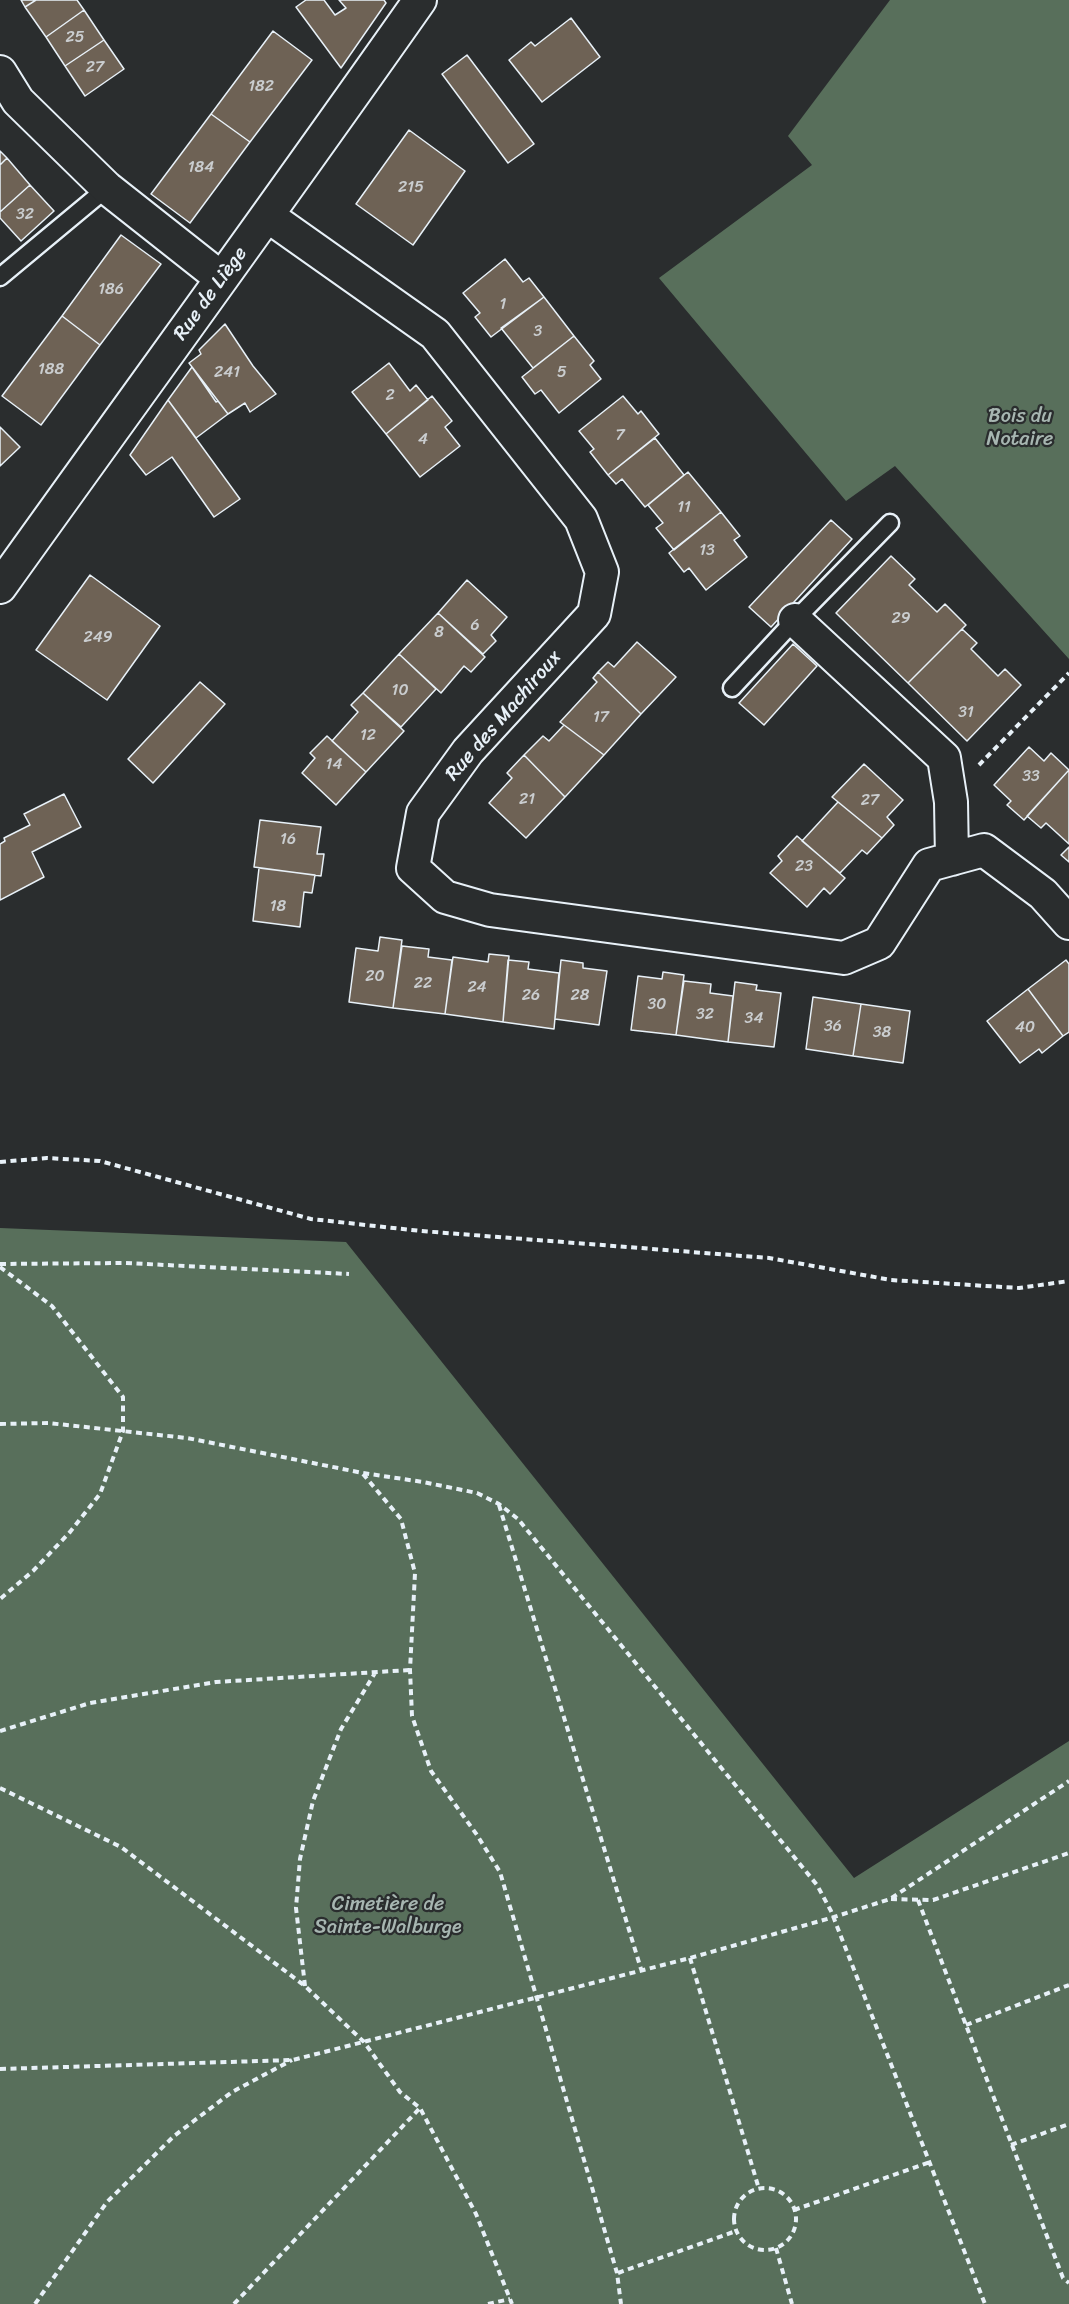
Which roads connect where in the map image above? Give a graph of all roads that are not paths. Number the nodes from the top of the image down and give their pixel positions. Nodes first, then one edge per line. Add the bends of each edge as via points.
1 (420, 0) edge
2 (0, 72) edge
3 (107, 188) junction
4 (268, 216) junction
5 (0, 277) edge
6 (221, 278) junction
7 (890, 523) dead end
8 (0, 587) edge
9 (795, 620) junction
10 (732, 688) dead end
11 (952, 859) junction
12 (1069, 923) edge

1 - 4 street, Rue de Liège
2 - 3 street via 18,101
3 - 5 lane
3 - 6 street
4 - 6 street, Rue de Liège
4 - 11 street, Rue des Machiroux via 435,334 581,519 602,572 594,614 468,751 423,813 412,868 445,897 490,910 844,958 879,943 929,865
6 - 8 street, Rue de Liège
7 - 9 lane
9 - 10 lane
9 - 11 street via 944,758 950,795
11 - 12 street, Rue des Machiroux via 984,850 1043,894

